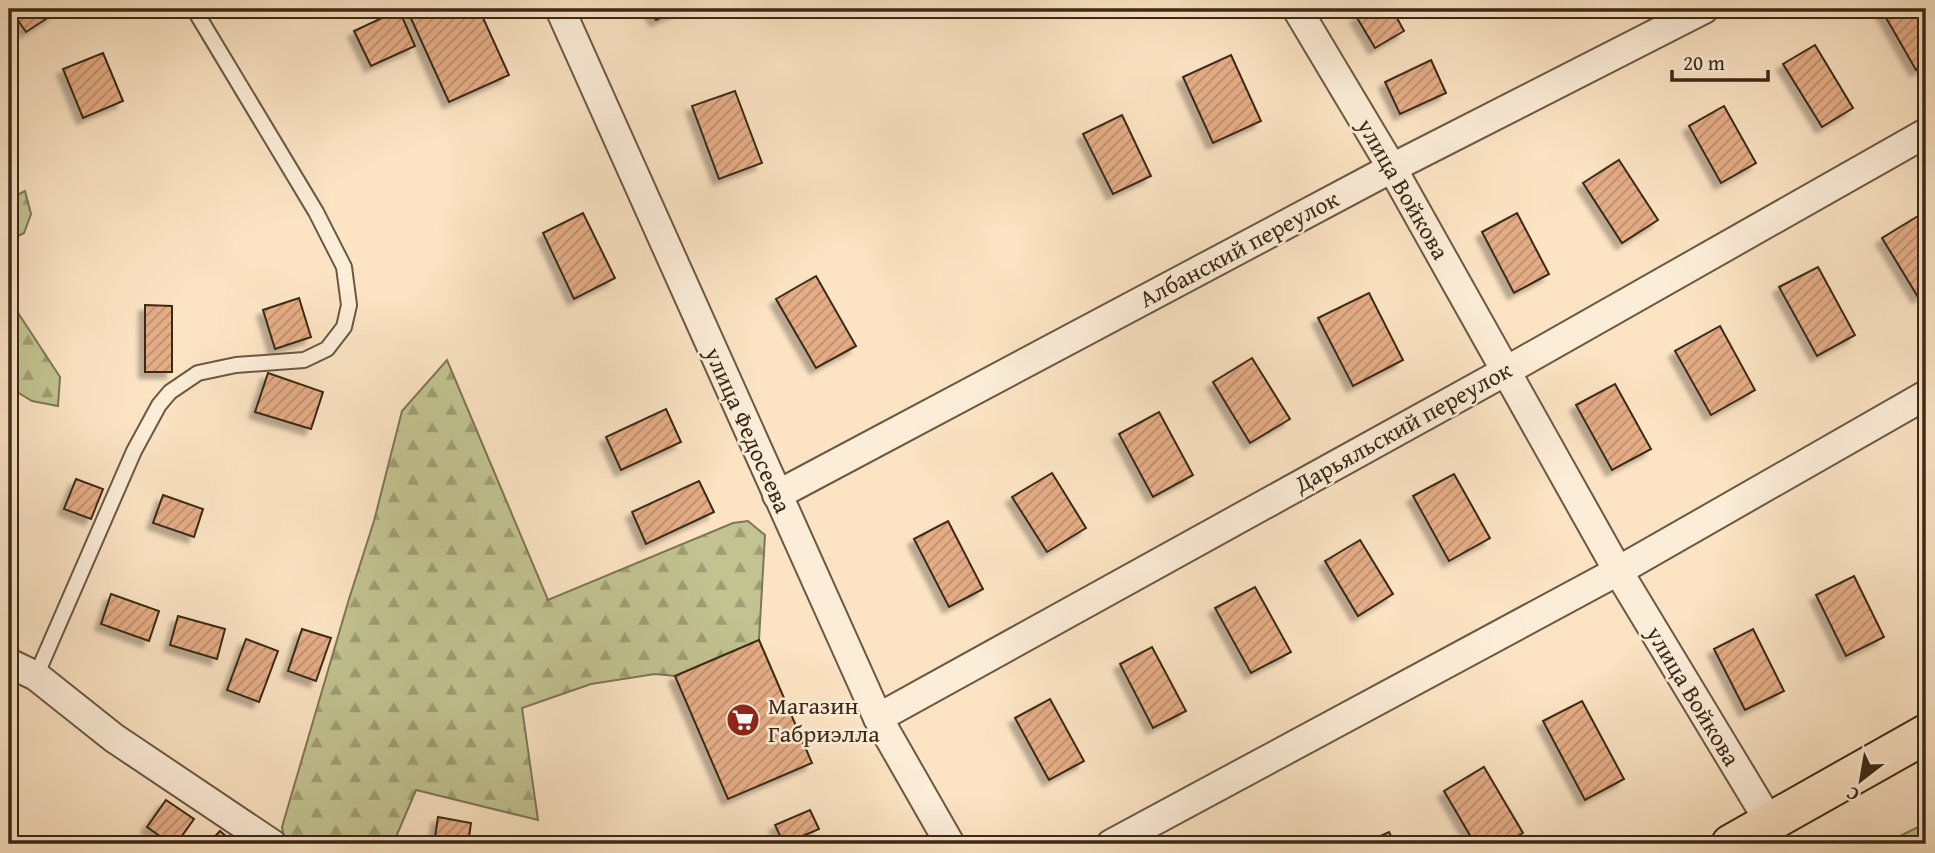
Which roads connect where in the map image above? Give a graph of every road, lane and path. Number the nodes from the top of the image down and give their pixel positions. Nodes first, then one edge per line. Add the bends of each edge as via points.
1 (194, 9) edge
2 (560, 9) edge
3 (1297, 9) edge
4 (1704, 9) edge
5 (1926, 133) edge
6 (1392, 168) junction
7 (1506, 370) junction
8 (1926, 395) edge
9 (776, 495) junction
10 (1618, 570) junction
11 (9, 663) edge
12 (36, 676) junction
13 (878, 718) junction
14 (1926, 734) edge
15 (1769, 821) junction
16 (272, 844) edge
17 (950, 844) edge
18 (1111, 844) edge
19 (1731, 844) edge

1 - 12 lane via 344,267 349,305 344,327 327,348 304,360 198,373 170,392 134,452
2 - 9 street, улица Федосеева
3 - 6 street, улица Войкова
4 - 6 street, Албанский переулок
5 - 7 street, Дарьяльский переулок
6 - 7 street, улица Войкова
6 - 9 street, Албанский переулок
7 - 10 street, улица Войкова
7 - 13 street, Дарьяльский переулок
8 - 10 street
9 - 13 street, улица Федосеева
10 - 15 street, улица Войкова
10 - 18 street
11 - 12 street
12 - 16 street via 114,738
13 - 17 street, улица Федосеева
14 - 15 main road
15 - 19 main road

